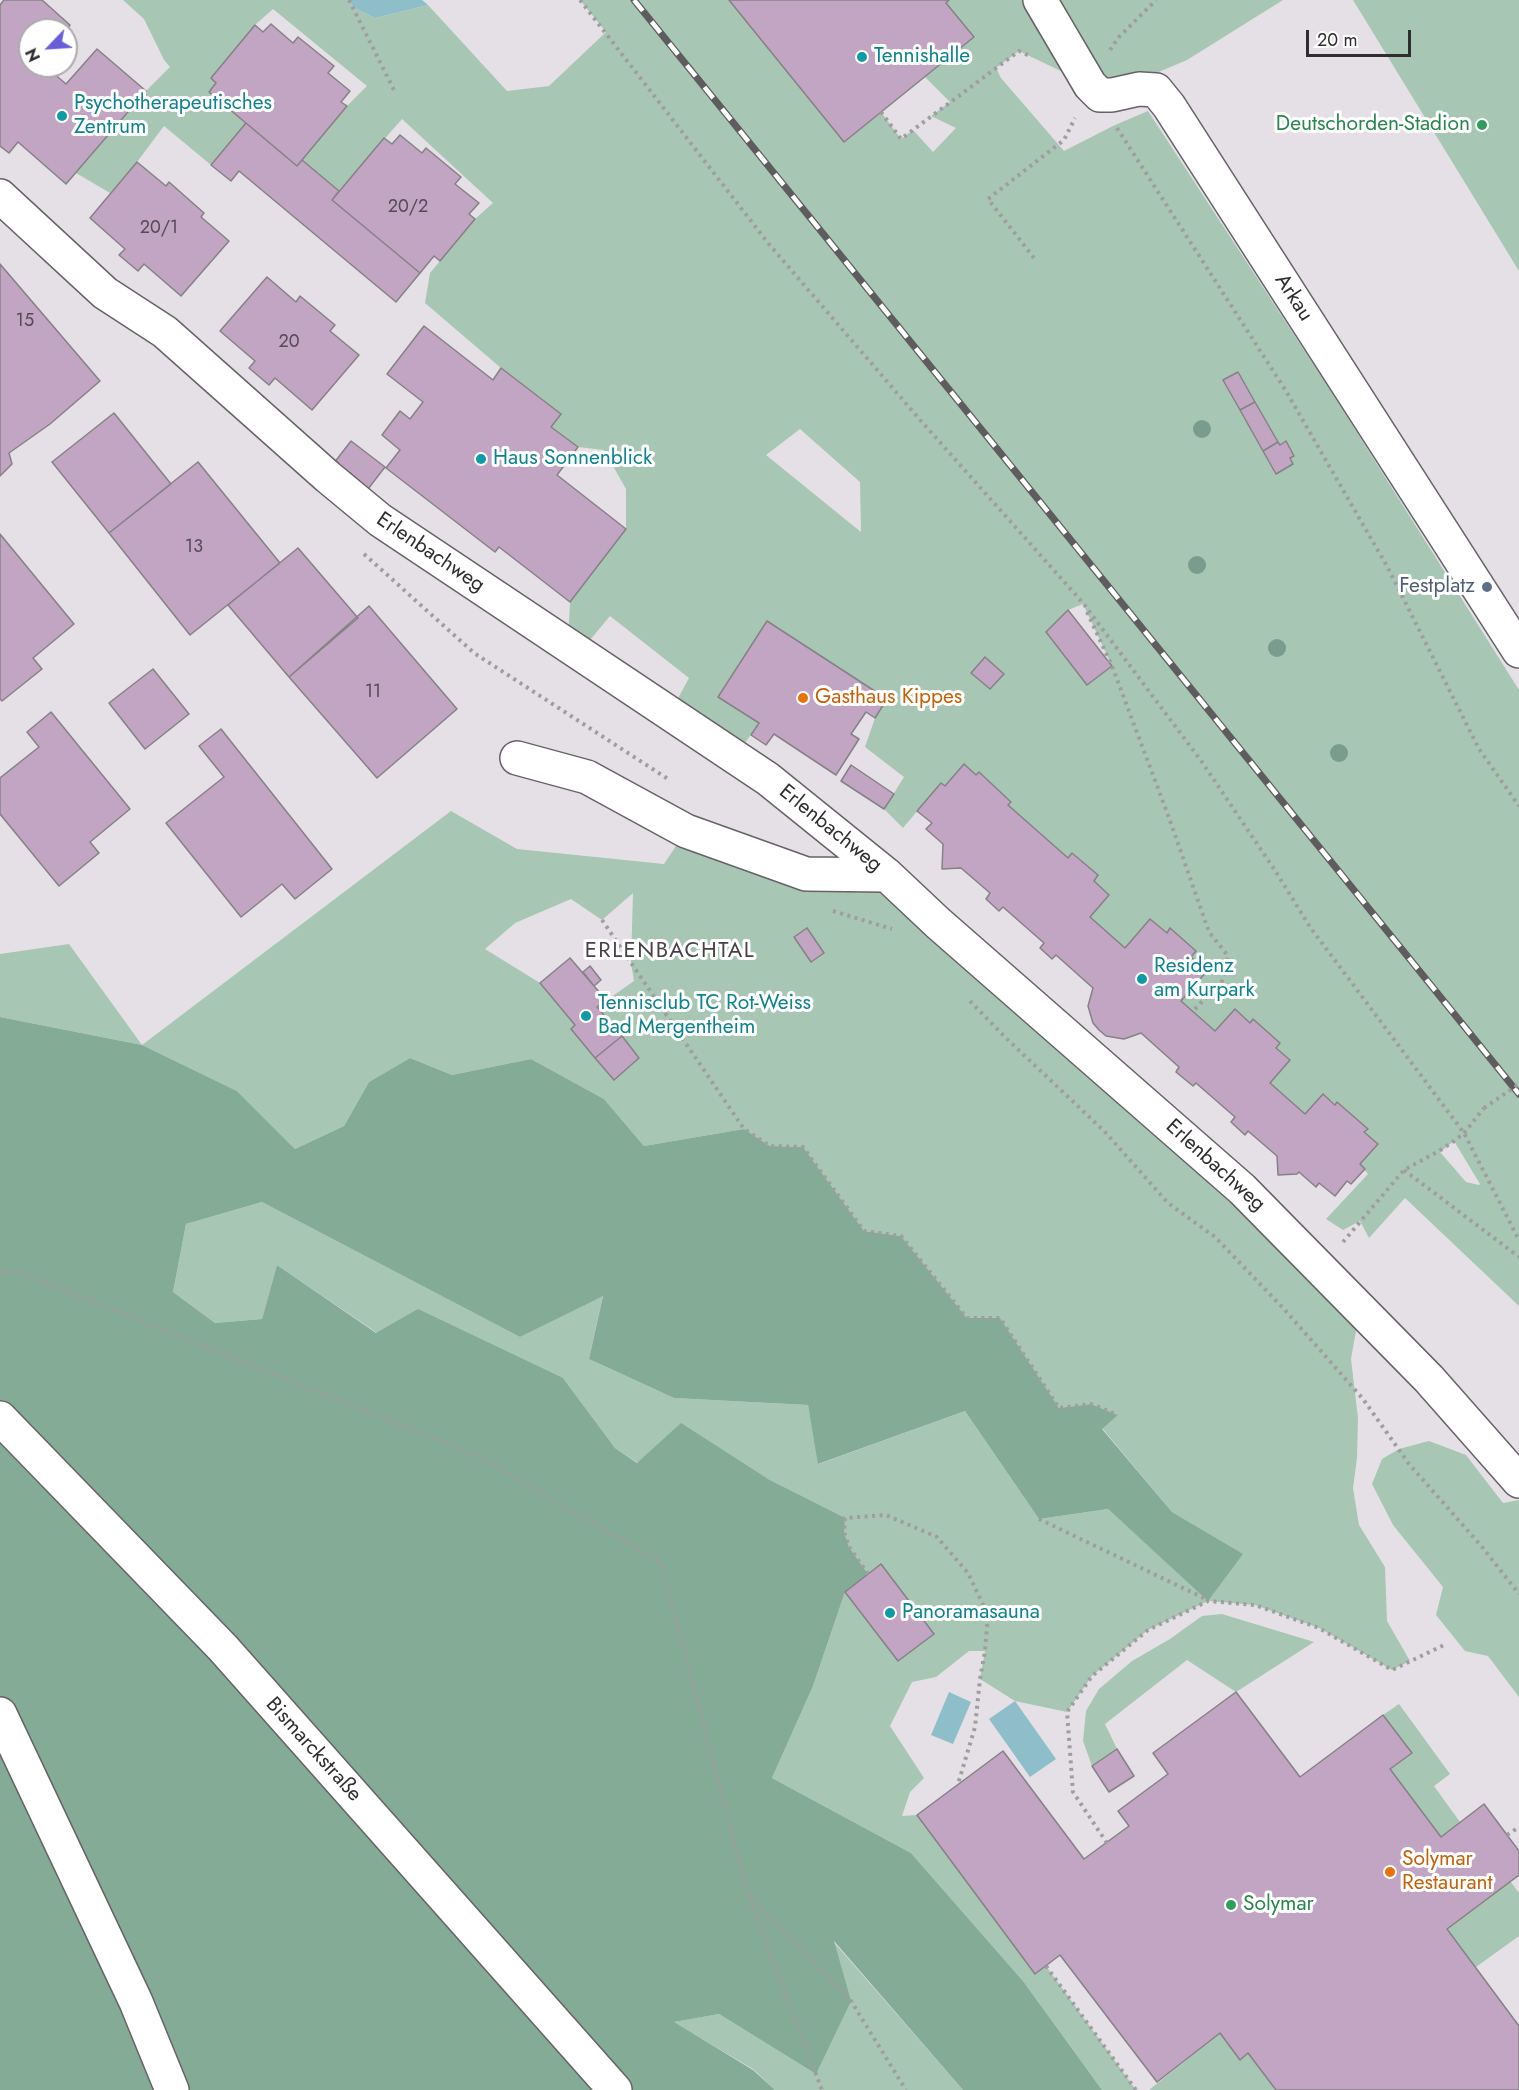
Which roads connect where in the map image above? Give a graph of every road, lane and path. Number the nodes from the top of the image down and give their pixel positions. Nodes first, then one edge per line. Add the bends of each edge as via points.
1 (349, 0) edge
2 (580, 0) edge
3 (1040, 0) edge
4 (1156, 0) edge
5 (1039, 61) dead end
6 (1090, 85) junction
7 (394, 90) dead end
8 (881, 112) dead end
9 (0, 196) edge
10 (1034, 258) dead end
11 (361, 551) dead end
12 (1083, 603) junction
13 (1519, 651) edge
14 (517, 758) dead end
15 (674, 783) dead end
16 (1519, 806) edge
17 (887, 875) junction
18 (828, 909) dead end
19 (602, 920) dead end
20 (898, 935) dead end
21 (965, 995) dead end
22 (1193, 1011) dead end
23 (1519, 1084) edge
24 (1464, 1133) junction
25 (1404, 1170) junction
26 (1519, 1240) edge
27 (1519, 1257) edge
28 (1322, 1269) junction
29 (0, 1272) edge
30 (1118, 1415) dead end
31 (0, 1419) edge
32 (1519, 1481) edge
33 (1040, 1519) dead end
34 (868, 1574) dead end
35 (1519, 1594) edge
36 (1208, 1601) junction
37 (1444, 1644) dead end
38 (0, 1714) edge
39 (958, 1784) dead end
40 (1519, 1827) edge
41 (1507, 1836) dead end
42 (1107, 1843) dead end
43 (748, 1894) junction
44 (1046, 1966) dead end
45 (172, 2090) edge
46 (615, 2090) edge
47 (822, 2090) edge
48 (906, 2090) edge
49 (1136, 2090) edge

1 - 7 path
2 - 12 path via 768,243
3 - 6 street
4 - 6 path via 1118,38
5 - 8 path via 1019,51 901,139
6 - 10 path via 1064,140 988,199
6 - 13 street, Arkau via 1100,95 1156,90 1169,106
6 - 16 path via 1286,391 1388,568 1479,748
9 - 17 street, Erlenbachweg via 105,293 165,332 380,520 768,780
11 - 15 path via 474,653
12 - 22 path via 1112,666 1209,932 1228,956 1221,981
12 - 24 path via 1202,762 1310,927
14 - 17 street, Erlenbachweg via 587,777 686,831 807,874
17 - 28 street, Erlenbachweg via 1242,1188
18 - 20 path via 890,928
19 - 30 path via 744,1129 770,1146 802,1147 864,1231 901,1236 967,1318 1000,1318 1059,1408 1090,1404
21 - 35 path via 1105,1132 1168,1203 1215,1237 1284,1309 1363,1399 1409,1464
23 - 24 path, bridge via 1484,1108
24 - 25 path via 1439,1152
24 - 26 path
25 - 27 path
25 - 28 path
28 - 32 street, Erlenbachweg via 1429,1379
29 - 43 path via 19,1272 478,1456 661,1563
31 - 46 street, Bismarckstraße via 223,1648
33 - 36 path
34 - 39 path via 849,1547 845,1518 886,1515 937,1537 968,1573 988,1615 975,1727
36 - 37 path via 1255,1605 1319,1628 1392,1670
36 - 42 path via 1148,1630 1092,1676 1067,1712 1073,1792
38 - 45 street via 136,2002
40 - 41 path
43 - 47 path
43 - 48 path via 851,2001
44 - 49 path

